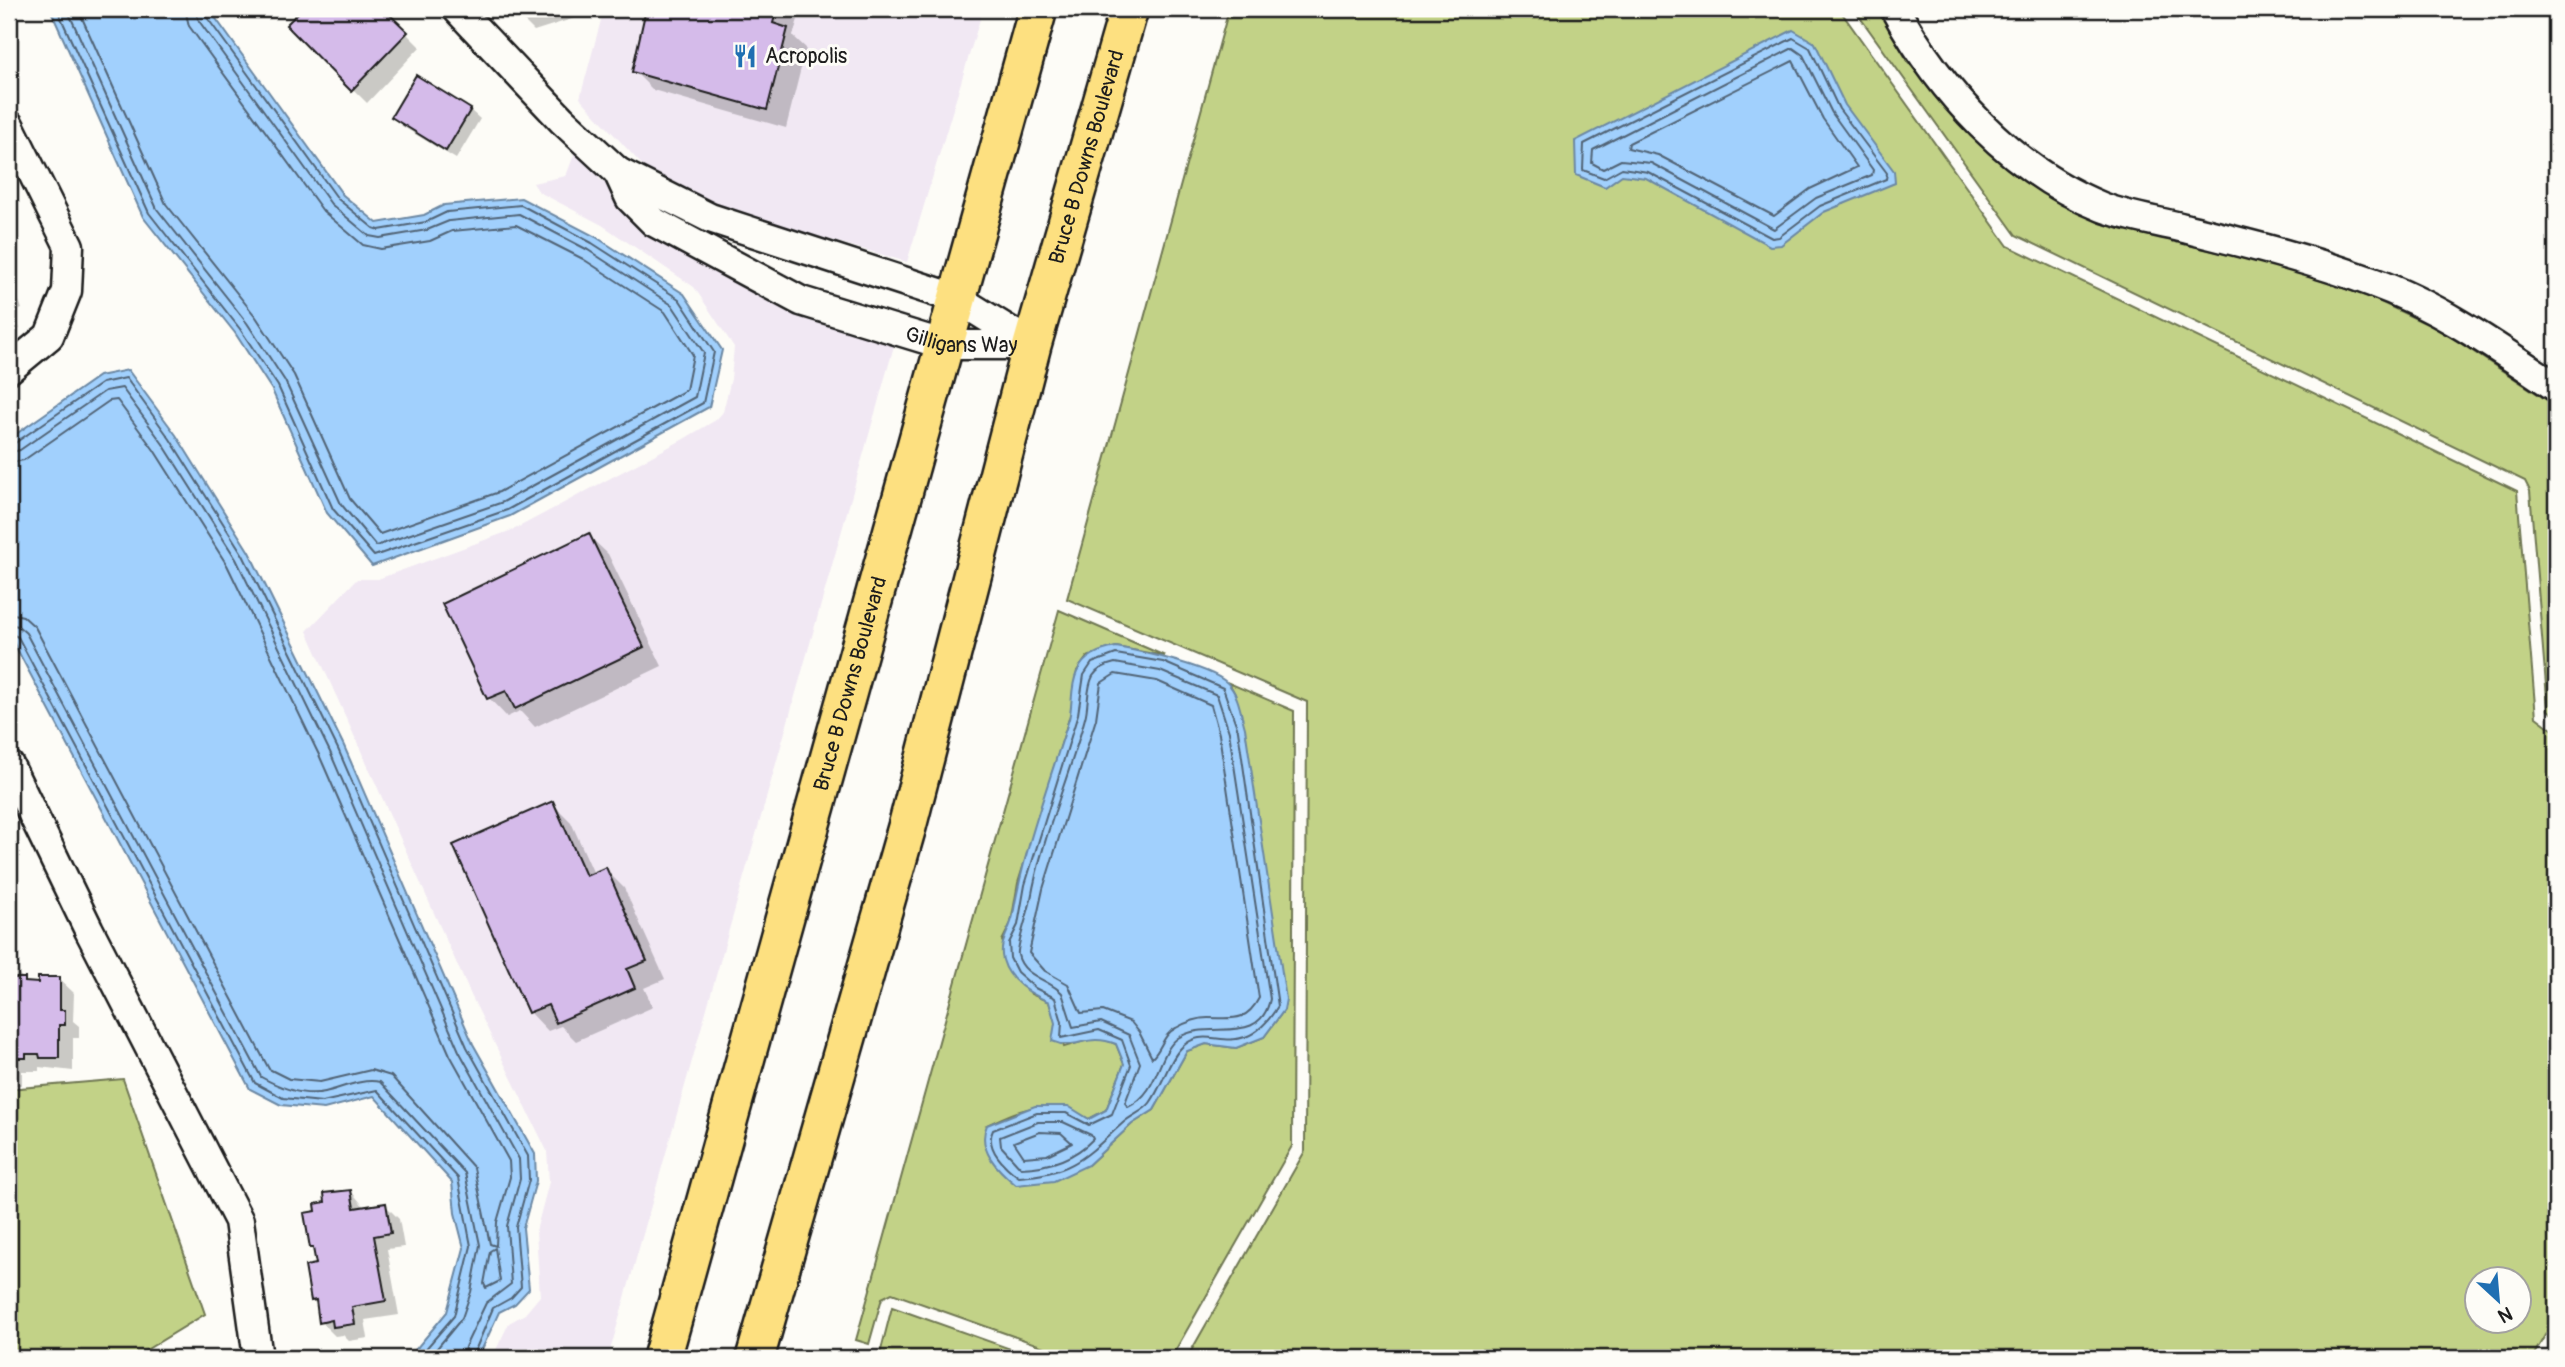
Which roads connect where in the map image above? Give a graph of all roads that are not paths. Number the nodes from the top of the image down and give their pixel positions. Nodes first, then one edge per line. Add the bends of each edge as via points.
1 (457, 9) edge
2 (1038, 9) edge
3 (1129, 9) edge
4 (1895, 9) edge
5 (9, 125) edge
6 (618, 172) junction
7 (958, 299) junction
8 (945, 345) junction
9 (1032, 345) junction
10 (9, 369) edge
11 (2556, 387) edge
12 (9, 765) edge
13 (258, 1358) edge
14 (662, 1358) edge
15 (755, 1358) edge

1 - 6 street, Gilligans Way
2 - 7 main road, Bruce B Downs Boulevard
3 - 9 main road, Bruce B Downs Boulevard
4 - 11 street via 1918,51 1976,119 2035,171 2102,207 2294,255 2376,283 2448,317
5 - 10 street via 69,246 67,291 49,336
6 - 7 street, Gilligans Way via 710,218
6 - 8 street, Gilligans Way via 630,198 654,222 700,248 801,301
7 - 8 main road, Bruce B Downs Boulevard
7 - 9 street, Gilligans Way
8 - 9 street, Gilligans Way
8 - 14 main road, Bruce B Downs Boulevard
9 - 15 main road, Bruce B Downs Boulevard via 906,827
12 - 13 street via 239,1222

